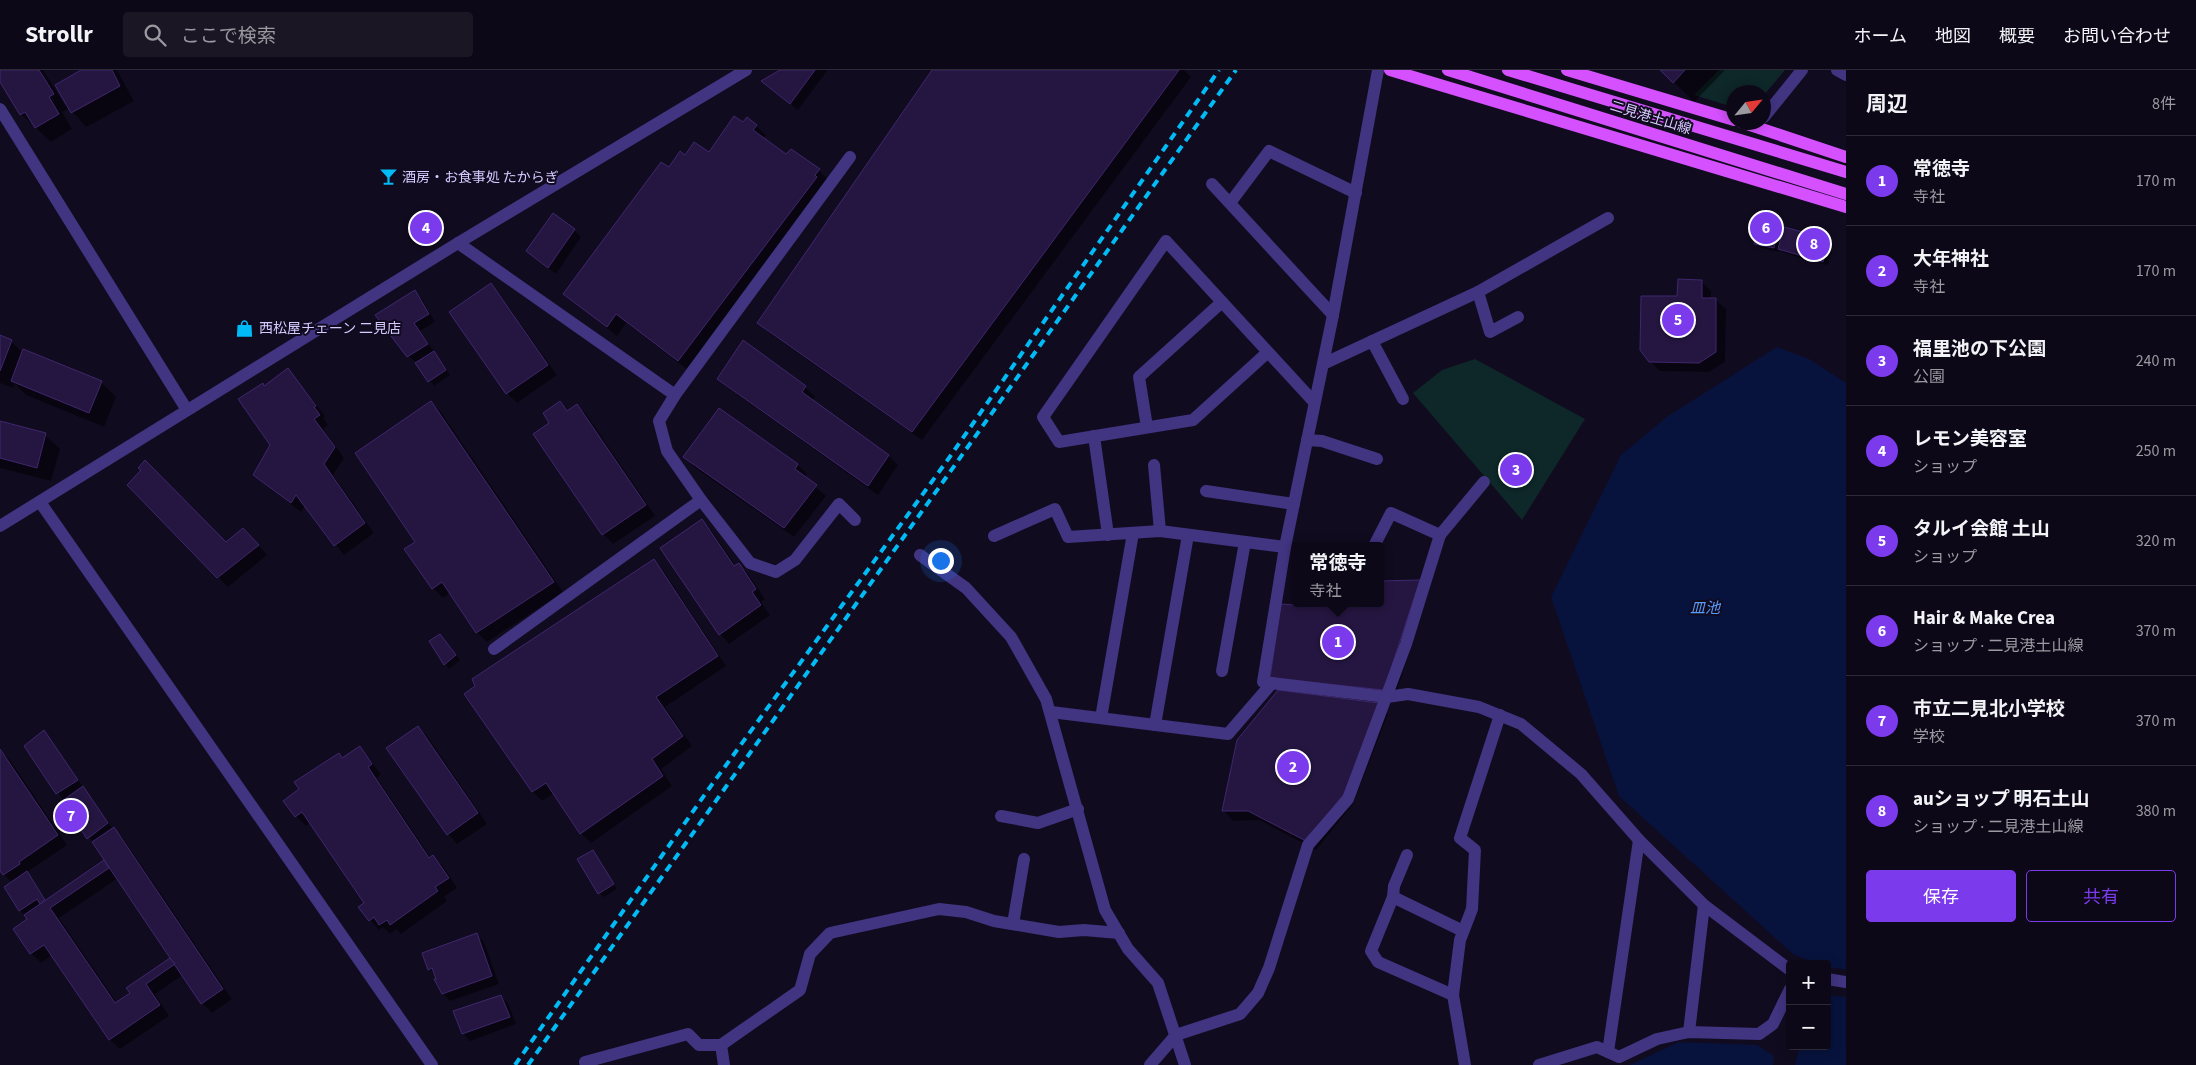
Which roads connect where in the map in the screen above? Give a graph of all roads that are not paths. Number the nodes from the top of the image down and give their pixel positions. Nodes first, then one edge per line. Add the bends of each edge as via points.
1 (746, 70) edge
2 (1378, 70) edge
3 (1390, 70) edge
4 (1448, 70) edge
5 (1508, 70) edge
6 (1567, 70) edge
7 (1802, 70) edge
8 (1837, 70) edge
9 (1846, 75) edge
10 (1771, 108) edge
11 (0, 109) edge
12 (1726, 118) edge
13 (1771, 130) edge
14 (850, 157) dead end
15 (1846, 157) edge
16 (1846, 172) edge
17 (1212, 184) dead end
18 (1356, 193) junction
19 (1846, 194) edge
20 (1230, 203) junction
21 (1846, 207) edge
22 (1608, 218) dead end
23 (458, 243) junction
24 (1478, 292) junction
25 (1222, 302) junction
26 (1333, 315) junction
27 (1518, 317) dead end
28 (1372, 341) junction
29 (1268, 352) junction
30 (1322, 364) junction
31 (675, 395) junction
32 (1403, 399) dead end
33 (1314, 402) junction
34 (187, 410) junction
35 (1147, 427) junction
36 (1094, 436) junction
37 (1307, 440) junction
38 (1377, 459) dead end
39 (1154, 465) dead end
40 (1484, 482) dead end
41 (1206, 491) dead end
42 (701, 500) junction
43 (40, 502) junction
44 (1294, 504) junction
45 (855, 520) dead end
46 (0, 526) edge
47 (1160, 531) junction
48 (1133, 533) junction
49 (1440, 534) junction
50 (1108, 535) junction
51 (1188, 535) junction
52 (994, 536) dead end
53 (1245, 542) junction
54 (1376, 542) edge
55 (1285, 547) junction
56 (920, 555) dead end
57 (494, 649) dead end
58 (1222, 671) dead end
59 (1272, 683) junction
60 (1387, 697) junction
61 (1051, 712) junction
62 (1500, 715) junction
63 (1101, 718) junction
64 (1155, 725) junction
65 (1078, 809) junction
66 (1001, 816) dead end
67 (1639, 840) junction
68 (1407, 855) dead end
69 (1024, 859) dead end
70 (1393, 897) junction
71 (1704, 904) junction
72 (1013, 924) junction
73 (1463, 931) junction
74 (1119, 933) junction
75 (1786, 967) edge
76 (1831, 980) edge
77 (1846, 982) edge
78 (1453, 995) junction
79 (1786, 997) edge
80 (1689, 1032) junction
81 (1176, 1035) junction
82 (721, 1045) junction
83 (1608, 1052) junction
84 (585, 1062) dead end
85 (432, 1065) edge
86 (724, 1065) edge
87 (1150, 1065) edge
88 (1185, 1065) edge
89 (1465, 1065) edge
90 (1539, 1065) edge

1 - 23 street
2 - 18 street
3 - 21 main road
4 - 19 main road, 二見港土山線
5 - 16 main road, 二見港土山線
6 - 12 main road
7 - 10 street
8 - 9 street
11 - 34 street
13 - 15 main road
14 - 31 street
17 - 20 street
18 - 20 street via 1269,151
18 - 26 street
20 - 26 street
22 - 24 street
23 - 31 street
23 - 34 street
24 - 27 street via 1490,332
24 - 28 street
25 - 29 street
25 - 35 street via 1139,377
25 - 36 street via 1166,241 1043,417 1058,442
26 - 30 street
28 - 30 street
28 - 32 street
29 - 33 street
29 - 35 street via 1193,420
30 - 33 street
31 - 42 street via 659,421 667,451
33 - 37 street
34 - 43 street
35 - 36 street
36 - 50 street
37 - 38 street
37 - 44 street
39 - 47 street
40 - 49 street
41 - 44 street
42 - 45 street via 750,564 776,572 794,560 839,504
42 - 57 street
43 - 46 street
43 - 85 street
44 - 55 street
47 - 48 street
47 - 51 street
48 - 50 street
48 - 63 street
49 - 54 street via 1390,513
49 - 60 street
50 - 52 street via 1068,537 1055,510
51 - 53 street
51 - 64 street
53 - 55 street
53 - 58 street
55 - 59 street via 1263,682
56 - 61 street via 966,588 1012,637
59 - 60 street
59 - 64 street via 1228,734
60 - 62 street via 1408,694 1479,707
60 - 81 street via 1348,799 1308,845 1258,993 1240,1014
61 - 63 street
61 - 65 street
62 - 67 street via 1521,724 1581,774
62 - 73 street via 1460,838 1476,850 1472,909
63 - 64 street
65 - 66 street via 1038,823
65 - 74 street via 1106,910
67 - 71 street
67 - 83 street
68 - 70 street via 1394,886
69 - 72 street
70 - 73 street
70 - 78 street via 1371,951 1378,962
71 - 75 street
71 - 80 street
72 - 74 street via 1059,932
72 - 82 street via 966,912 938,909 830,933 810,954 800,990
73 - 78 street
74 - 81 street via 1128,949 1158,982
76 - 77 street
78 - 89 street
79 - 80 street via 1773,1024 1759,1034
80 - 83 street via 1657,1039 1619,1057
81 - 87 street
81 - 88 street
82 - 84 street via 699,1045 688,1034
82 - 86 street
83 - 90 street via 1597,1047

